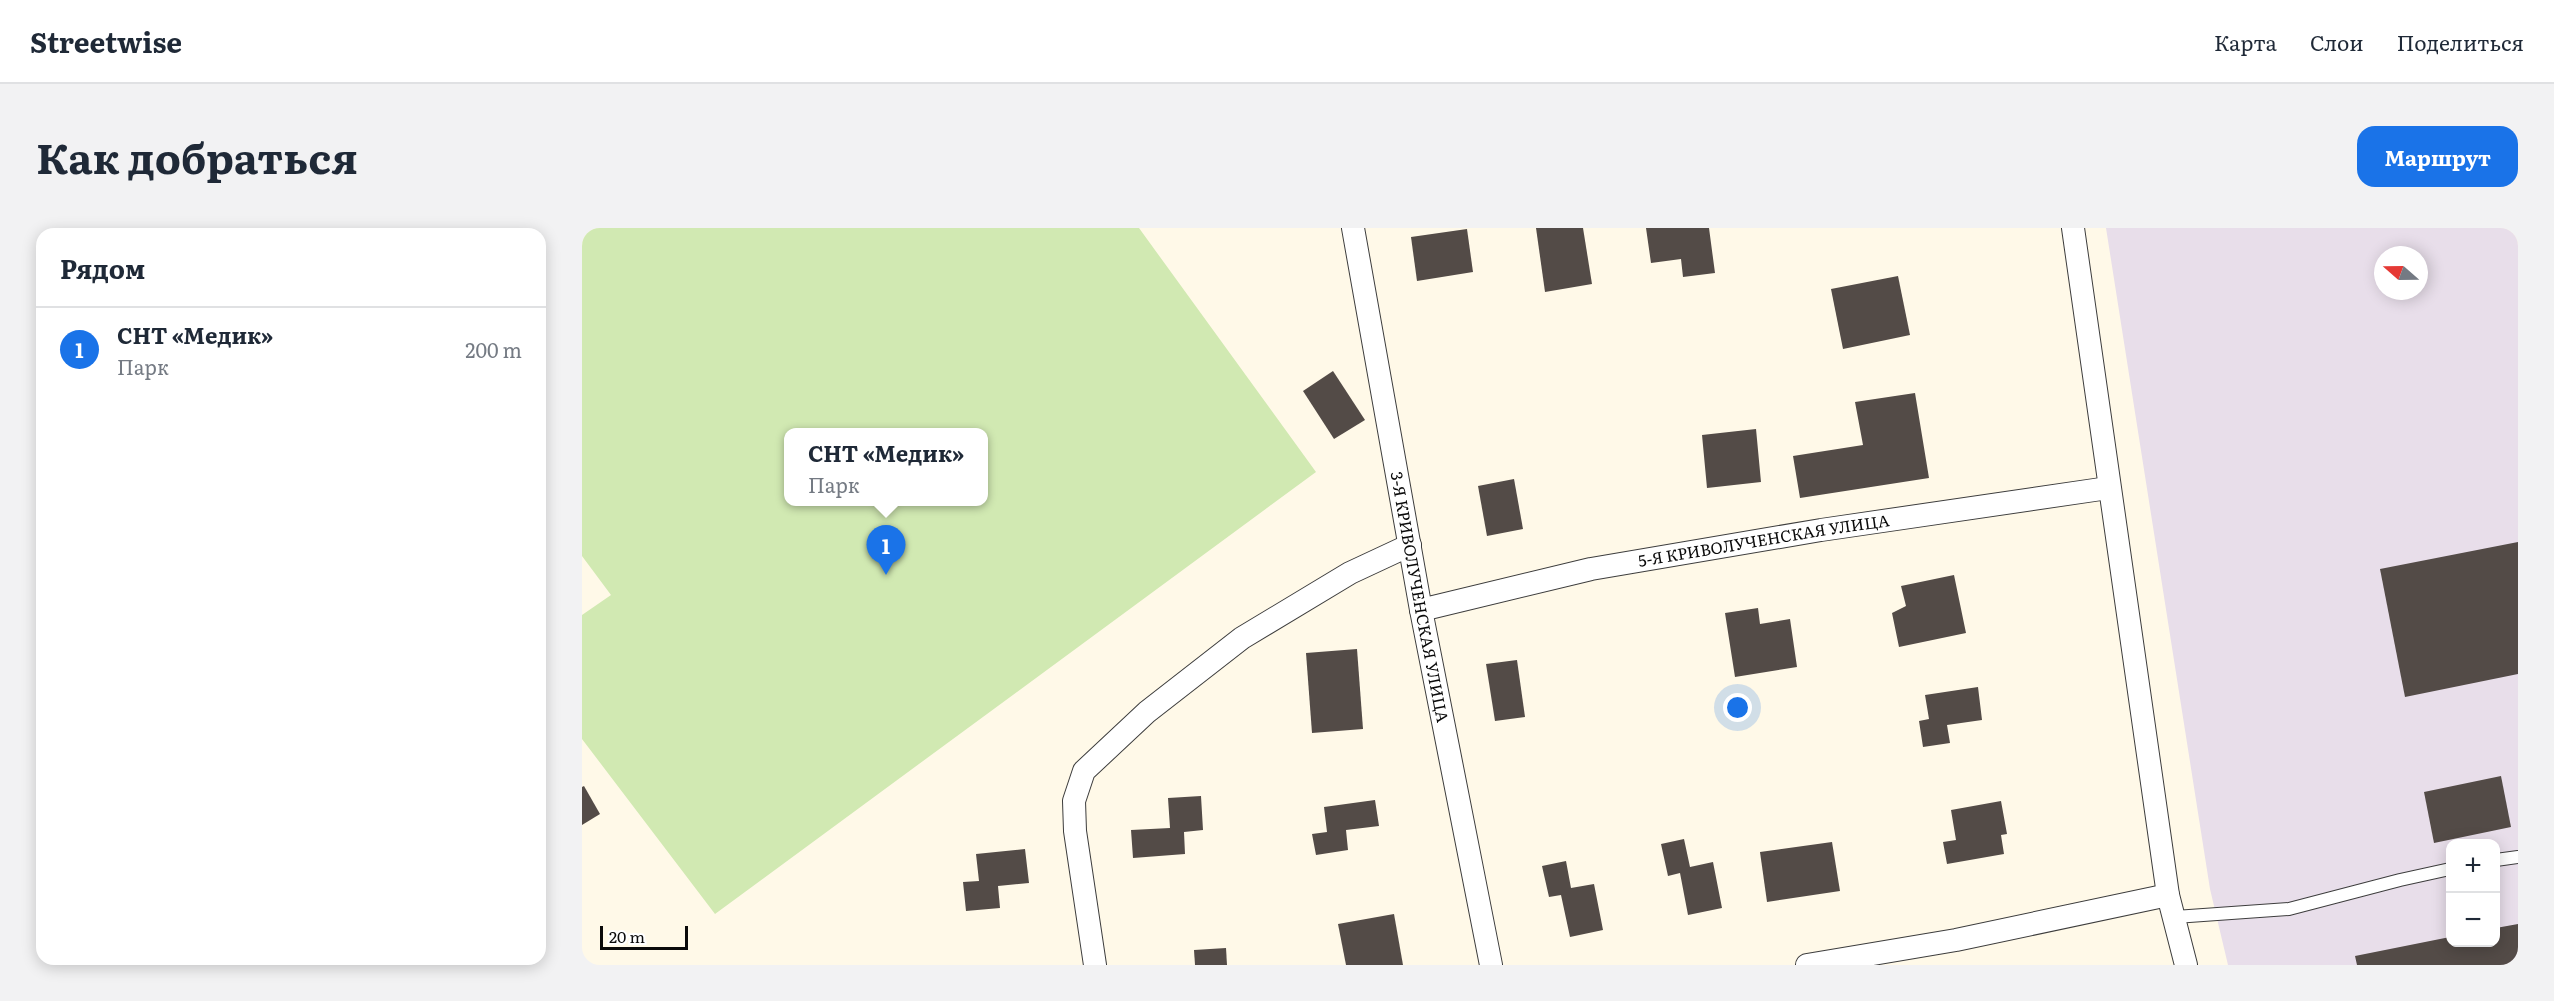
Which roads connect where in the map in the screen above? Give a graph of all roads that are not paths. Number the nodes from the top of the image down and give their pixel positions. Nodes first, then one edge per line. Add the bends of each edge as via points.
1 (1353, 228) edge
2 (2073, 228) edge
3 (2108, 488) junction
4 (1410, 545) junction
5 (1421, 610) junction
6 (2518, 857) edge
7 (2500, 859) edge
8 (2446, 870) edge
9 (2168, 895) junction
10 (2175, 918) junction
11 (1095, 965) edge
12 (1491, 965) edge
13 (1807, 965) edge
14 (2186, 965) edge

1 - 4 street, 3-Я КРИВОЛУЧЕНСКАЯ УЛИЦА
2 - 3 street
3 - 5 street, 5-Я КРИВОЛУЧЕНСКАЯ УЛИЦА via 1591,569
3 - 9 street
4 - 5 street, 3-Я КРИВОЛУЧЕНСКАЯ УЛИЦА
4 - 11 street via 1350,573 1242,638 1147,712 1084,771 1074,801 1075,831
5 - 12 street, 3-Я КРИВОЛУЧЕНСКАЯ УЛИЦА
6 - 7 lane
8 - 10 lane via 2289,909
9 - 10 street
9 - 13 street via 1956,940
10 - 14 street

